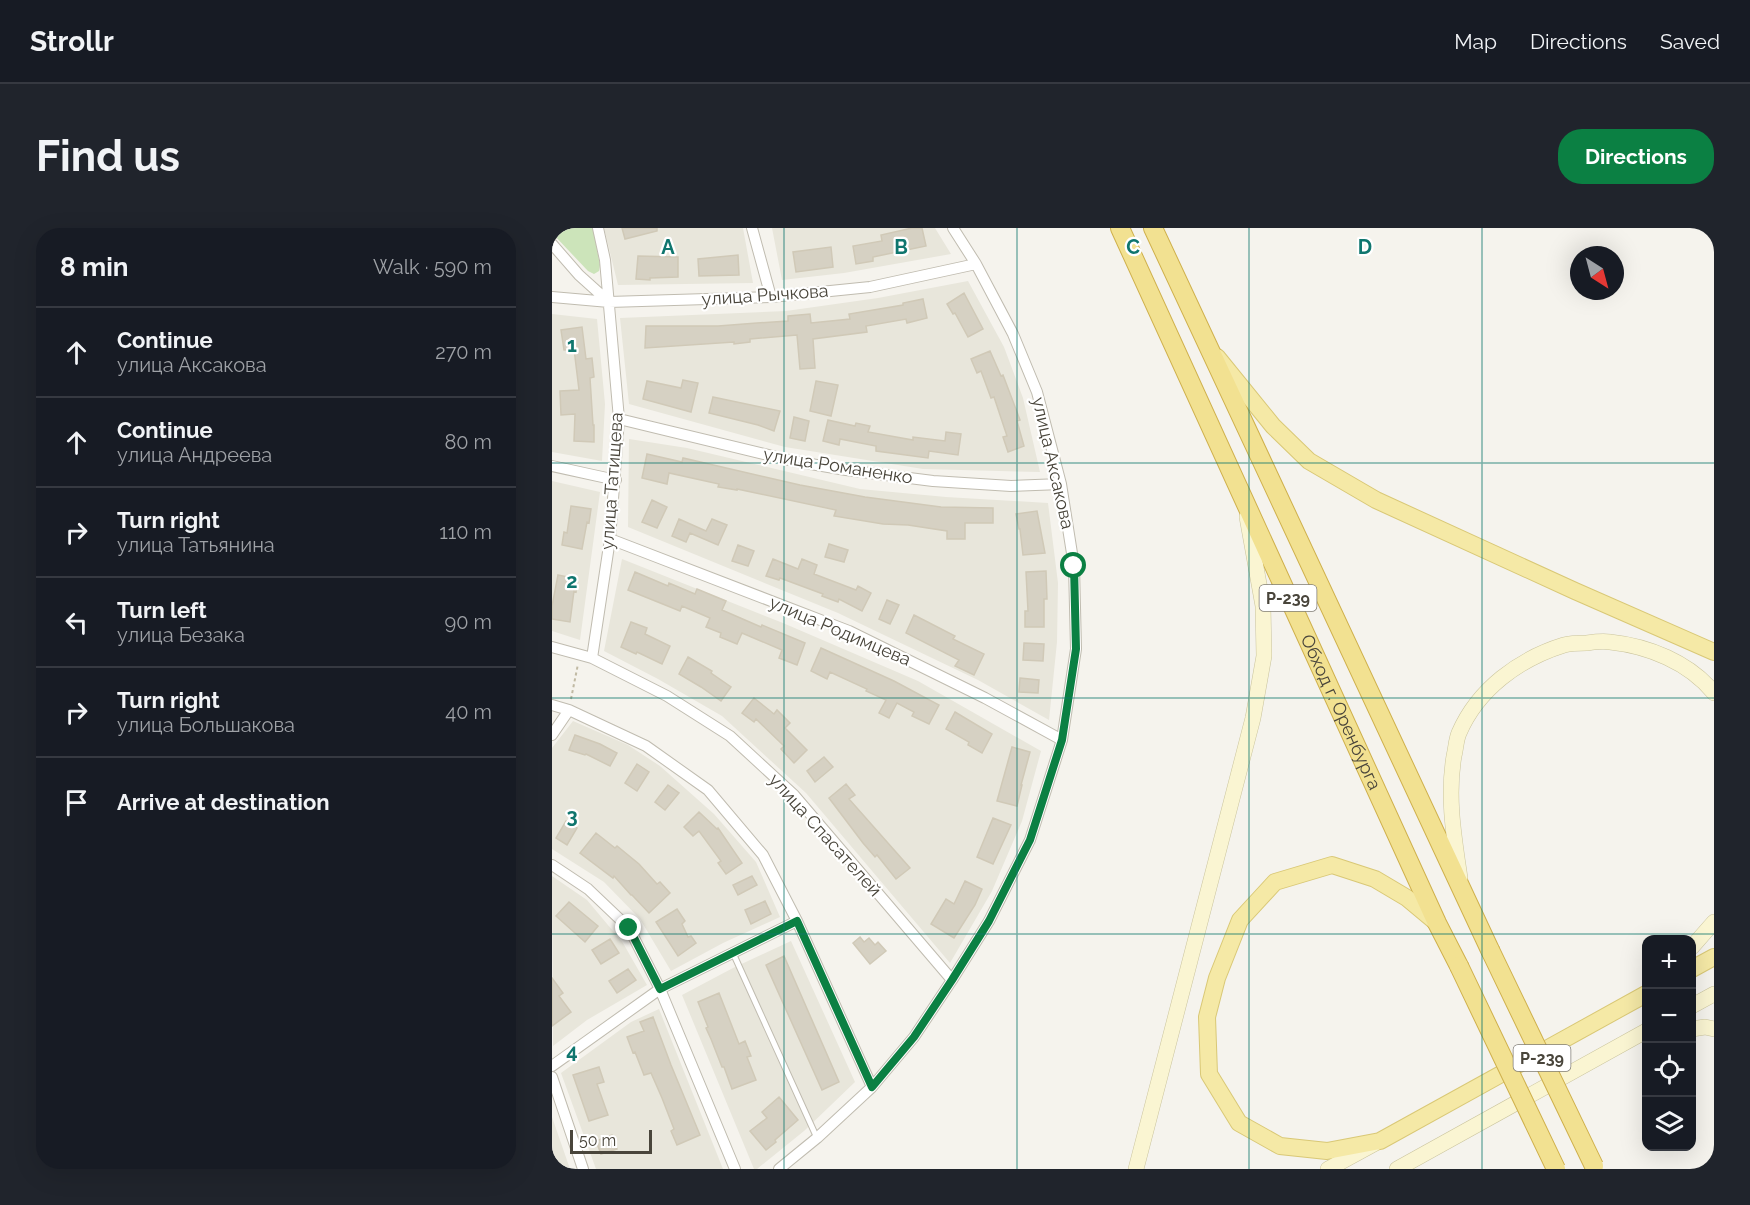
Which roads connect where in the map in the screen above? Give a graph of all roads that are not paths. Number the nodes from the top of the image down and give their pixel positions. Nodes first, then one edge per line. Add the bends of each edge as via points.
1 (597, 228) edge
2 (752, 228) edge
3 (953, 228) edge
4 (1120, 228) edge
5 (1153, 228) edge
6 (552, 244) edge
7 (976, 264) junction
8 (552, 297) edge
9 (771, 297) junction
10 (609, 302) junction
11 (1206, 343) junction
12 (619, 419) junction
13 (552, 466) edge
14 (616, 480) junction
15 (1061, 484) junction
16 (1244, 499) junction
17 (610, 539) junction
18 (552, 647) edge
19 (1714, 652) edge
20 (592, 658) junction
21 (1714, 693) edge
22 (552, 705) edge
23 (569, 710) junction
24 (552, 735) edge
25 (1062, 740) junction
26 (552, 865) edge
27 (1461, 884) junction
28 (797, 921) junction
29 (1714, 922) edge
30 (1437, 923) junction
31 (1696, 942) edge
32 (733, 953) junction
33 (1714, 957) edge
34 (1696, 967) edge
35 (952, 980) junction
36 (660, 989) junction
37 (1646, 989) edge
38 (1714, 994) edge
39 (1642, 997) edge
40 (1630, 1003) junction
41 (1696, 1004) edge
42 (1696, 1028) edge
43 (1714, 1029) edge
44 (1642, 1035) edge
45 (552, 1066) edge
46 (552, 1077) edge
47 (872, 1087) junction
48 (817, 1138) junction
49 (1380, 1141) junction
50 (1594, 1168) edge
51 (583, 1169) edge
52 (735, 1169) edge
53 (779, 1169) edge
54 (1136, 1169) edge
55 (1328, 1169) edge
56 (1397, 1169) edge
57 (1556, 1169) edge

1 - 10 street, улица Татищева
2 - 9 street
3 - 7 street, улица Аксакова
4 - 16 highway, Обход г. Оренбурга / Р-239
5 - 11 highway, Обход г. Оренбурга / Р-239
6 - 10 street
7 - 9 street, улица Рычкова via 870,287
7 - 15 street, улица Аксакова via 1038,392
8 - 10 street, улица Рычкова
9 - 10 street, улица Рычкова
10 - 12 street, улица Татищева
11 - 19 main road via 1273,426 1309,461 1376,500
11 - 27 highway, Обход г. Оренбурга / Р-239
12 - 14 street, улица Татищева
12 - 15 street, улица Романенко via 846,470 933,481 1011,486
13 - 14 street
14 - 17 street, улица Татищева
15 - 25 street, улица Аксакова via 1074,566 1076,649
16 - 30 highway, Обход г. Оренбурга / Р-239
16 - 54 main road via 1263,606 1264,656 1253,718
17 - 20 street, улица Татищева
17 - 25 street, улица Родимцева via 849,632 986,698
18 - 20 street, улица Спасателей
20 - 35 street, улица Спасателей via 667,696 730,736 794,795
21 - 27 main road via 1682,665 1654,652 1608,641 1566,644 1530,659 1497,680 1458,734 1453,762 1450,809
22 - 23 street
23 - 24 street
23 - 28 street via 646,746 708,790 763,855
25 - 35 street, улица Аксакова via 1030,840 989,921
26 - 36 street via 588,889 629,928
27 - 50 highway, Обход г. Оренбурга / Р-239, bridge
28 - 32 street
28 - 47 street
29 - 31 main road
30 - 49 main road via 1407,898 1375,879 1332,865 1275,882 1240,920 1217,978 1207,1017 1209,1074 1239,1123 1280,1146 1327,1151
30 - 57 highway, Обход г. Оренбурга / Р-239, bridge
32 - 36 street
32 - 48 lane
33 - 34 main road
35 - 47 street, улица Аксакова via 914,1037
36 - 45 street
36 - 52 street
37 - 40 main road
38 - 41 main road
39 - 40 main road
40 - 49 main road
42 - 43 main road
44 - 56 main road
46 - 51 street
47 - 48 street, улица Аксакова
48 - 53 street, улица Аксакова
49 - 55 main road

